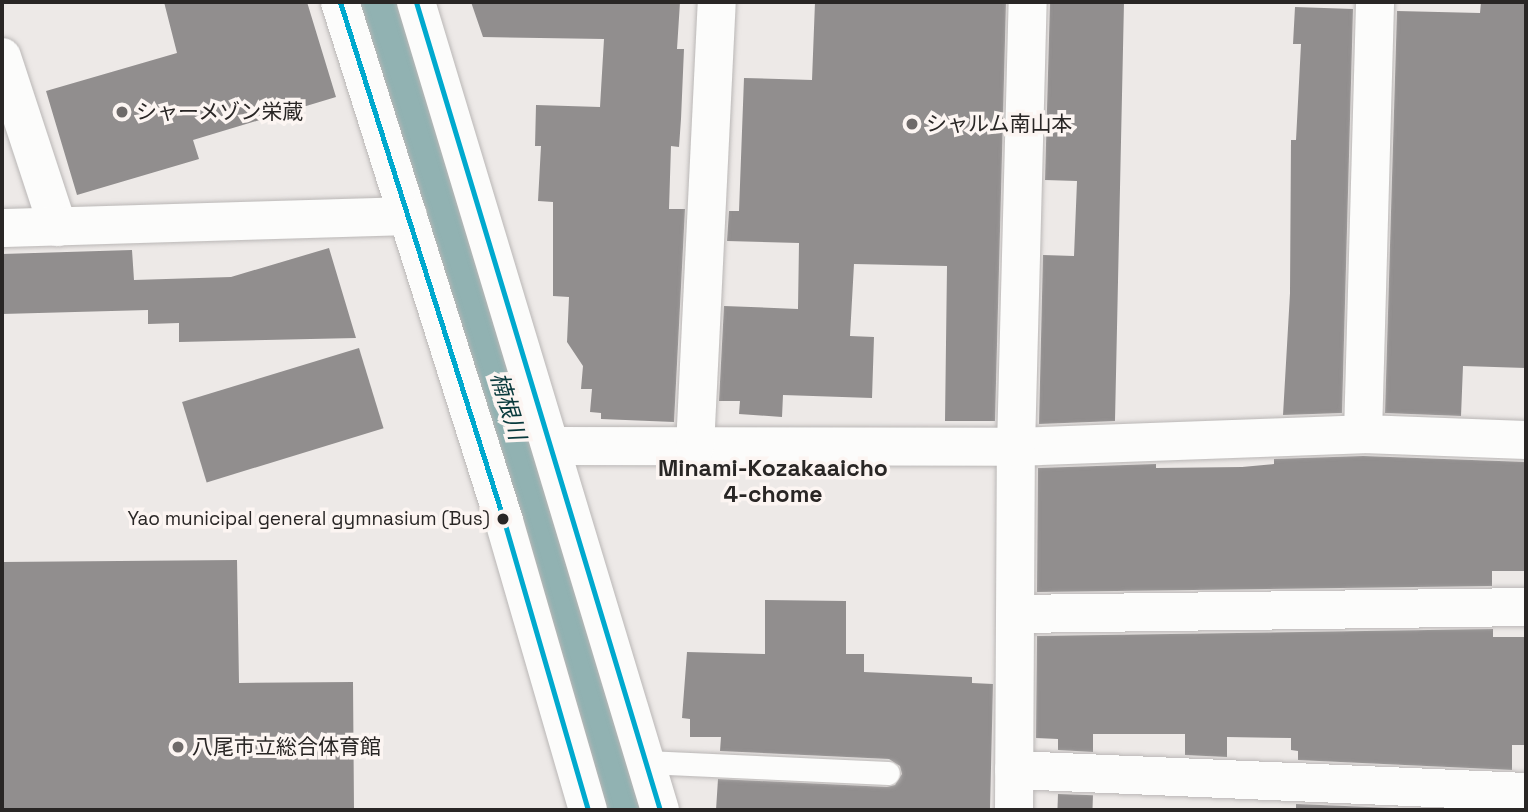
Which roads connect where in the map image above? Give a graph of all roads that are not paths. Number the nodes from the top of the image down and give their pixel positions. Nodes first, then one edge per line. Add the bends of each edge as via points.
1 (340, 2) edge
2 (416, 2) edge
3 (717, 2) edge
4 (1028, 2) edge
5 (1375, 2) edge
6 (2, 57) edge
7 (408, 216) junction
8 (58, 227) junction
9 (2, 228) edge
10 (1363, 434) junction
11 (1526, 440) edge
12 (551, 446) junction
13 (695, 447) junction
14 (1016, 447) junction
15 (1526, 607) edge
16 (1015, 614) junction
17 (646, 762) junction
18 (1014, 770) junction
19 (888, 773) dead end
20 (1526, 792) edge
21 (588, 810) edge
22 (660, 810) edge
23 (1014, 810) edge

1 - 7 street
2 - 12 street
3 - 13 street
4 - 14 street
5 - 10 street
6 - 8 street
7 - 8 street
7 - 21 street
8 - 9 street
10 - 11 street
10 - 14 street
12 - 13 street
12 - 17 street
13 - 14 street
14 - 16 street
15 - 16 street
16 - 18 street
17 - 19 lane
17 - 22 street
18 - 20 street
18 - 23 street

